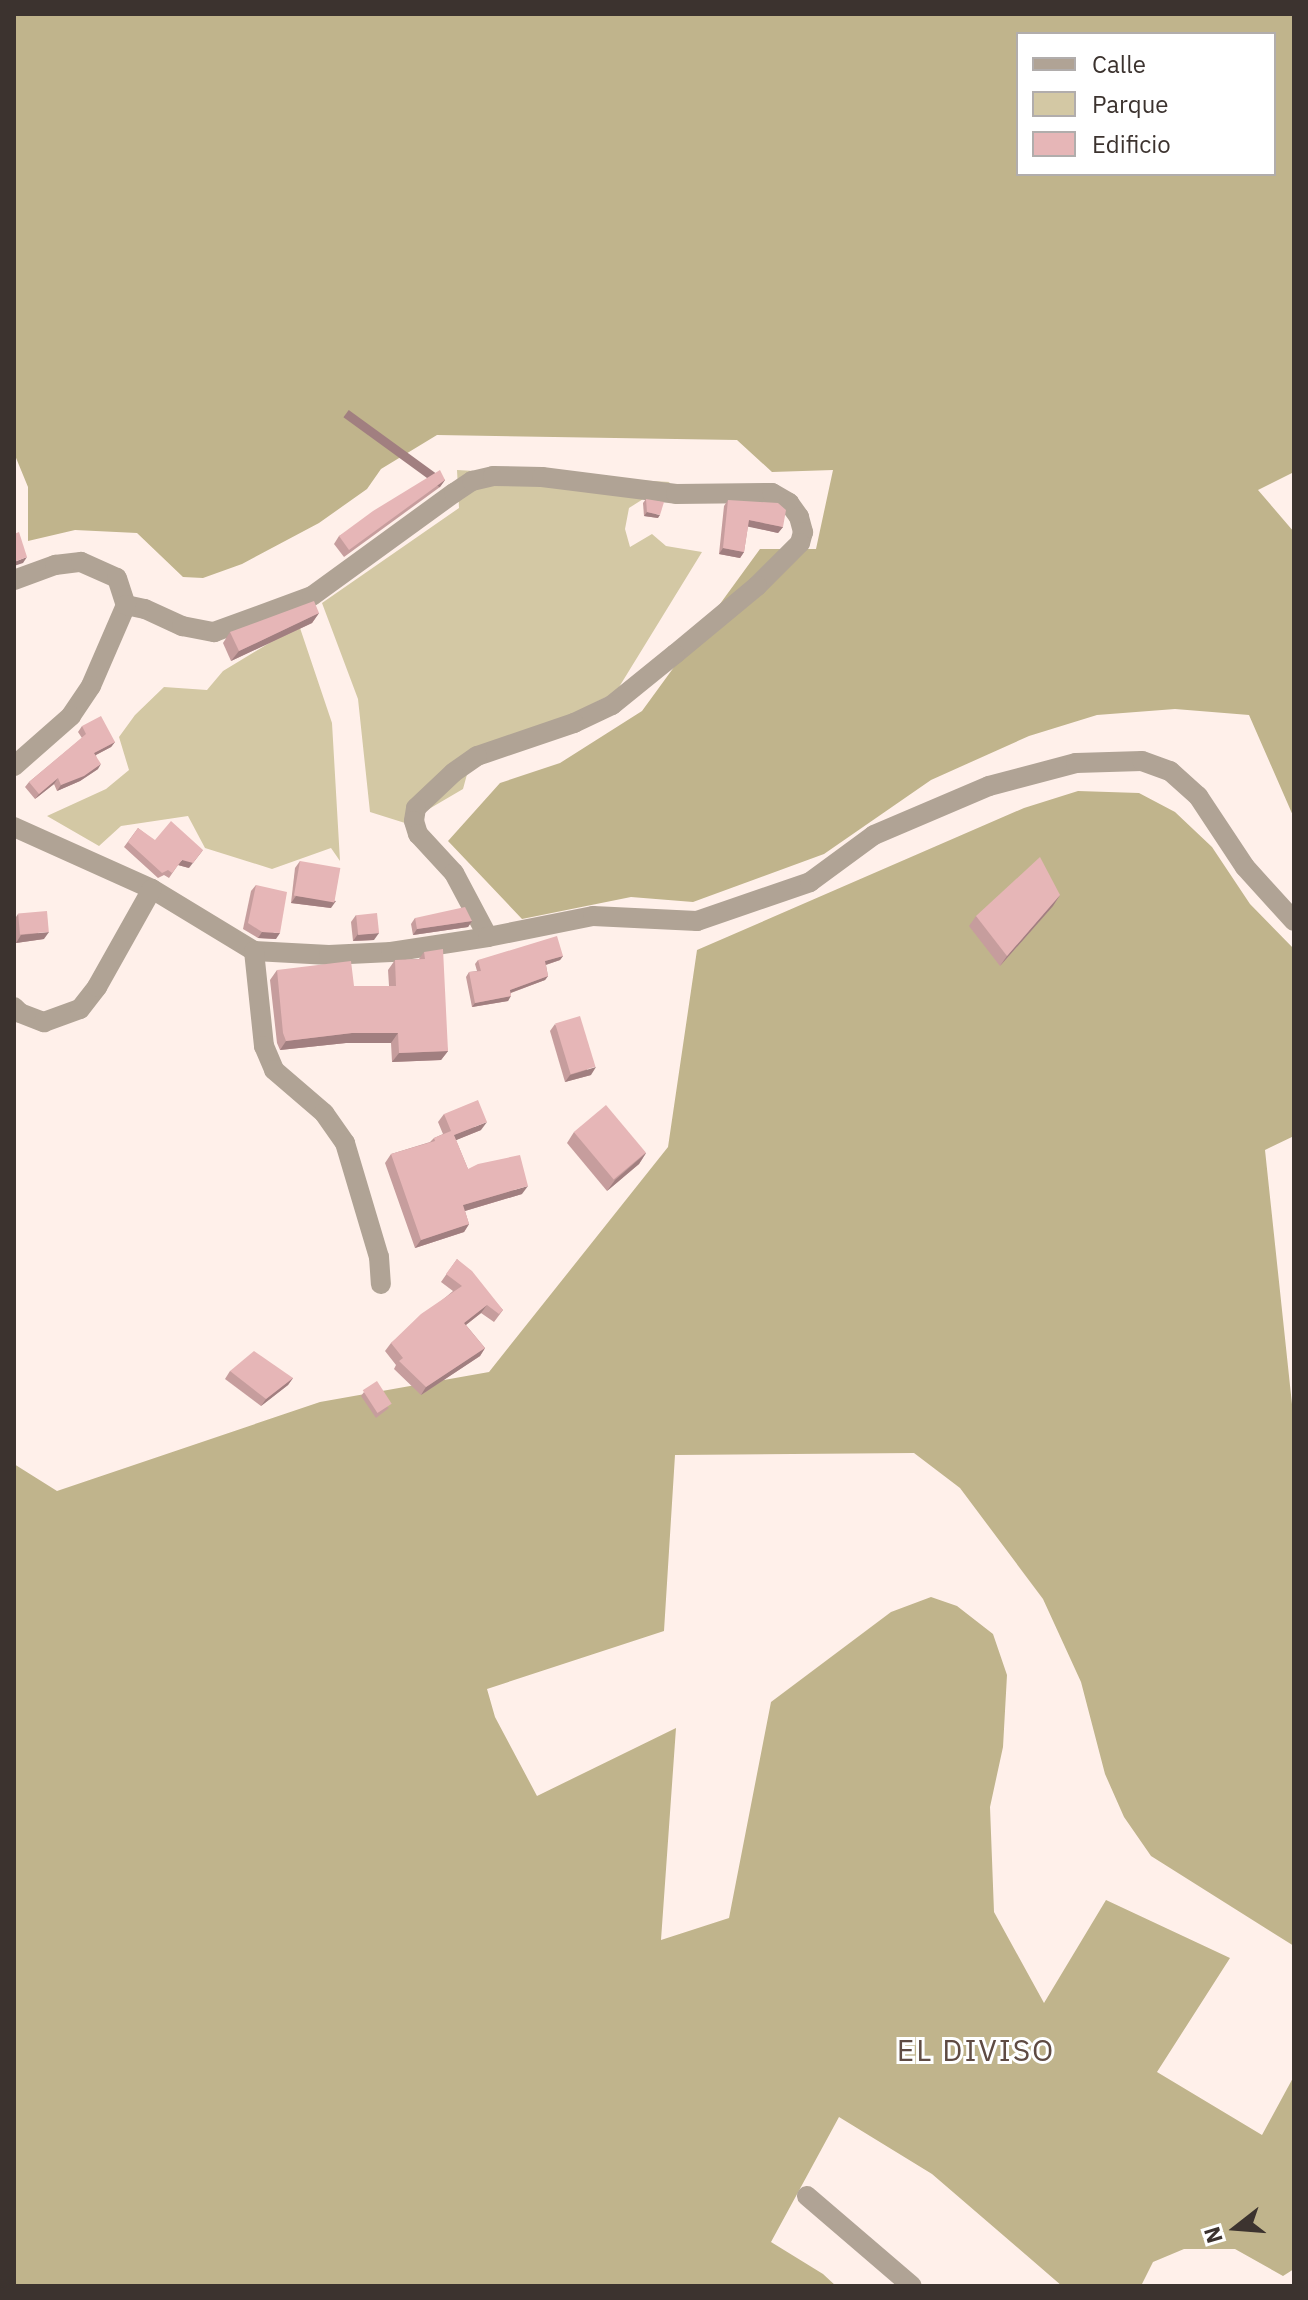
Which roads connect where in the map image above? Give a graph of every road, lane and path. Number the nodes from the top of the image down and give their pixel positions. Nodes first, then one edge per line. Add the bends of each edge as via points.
1 (14, 580) edge
2 (126, 605) junction
3 (14, 766) edge
4 (14, 827) edge
5 (152, 889) junction
6 (1294, 921) edge
7 (488, 937) junction
8 (254, 951) junction
9 (14, 1007) edge
10 (381, 1284) dead end
11 (807, 2196) dead end
12 (912, 2286) edge

1 - 2 street via 81,562 117,578
2 - 3 street via 91,686 71,716
2 - 7 street via 214,632 312,596 472,481 493,476 676,494 772,493 789,503 799,517 800,543 675,654 612,705 477,756 416,808 418,834 454,873
4 - 5 street
5 - 8 street
5 - 9 street via 80,1009 44,1022
6 - 7 street via 1245,867 1198,796 1170,771 1142,761 1076,763 989,786 874,835 810,882 697,921 593,916
7 - 8 street via 391,952
8 - 10 street via 264,1046 274,1070 324,1113 345,1143 379,1257
11 - 12 street

